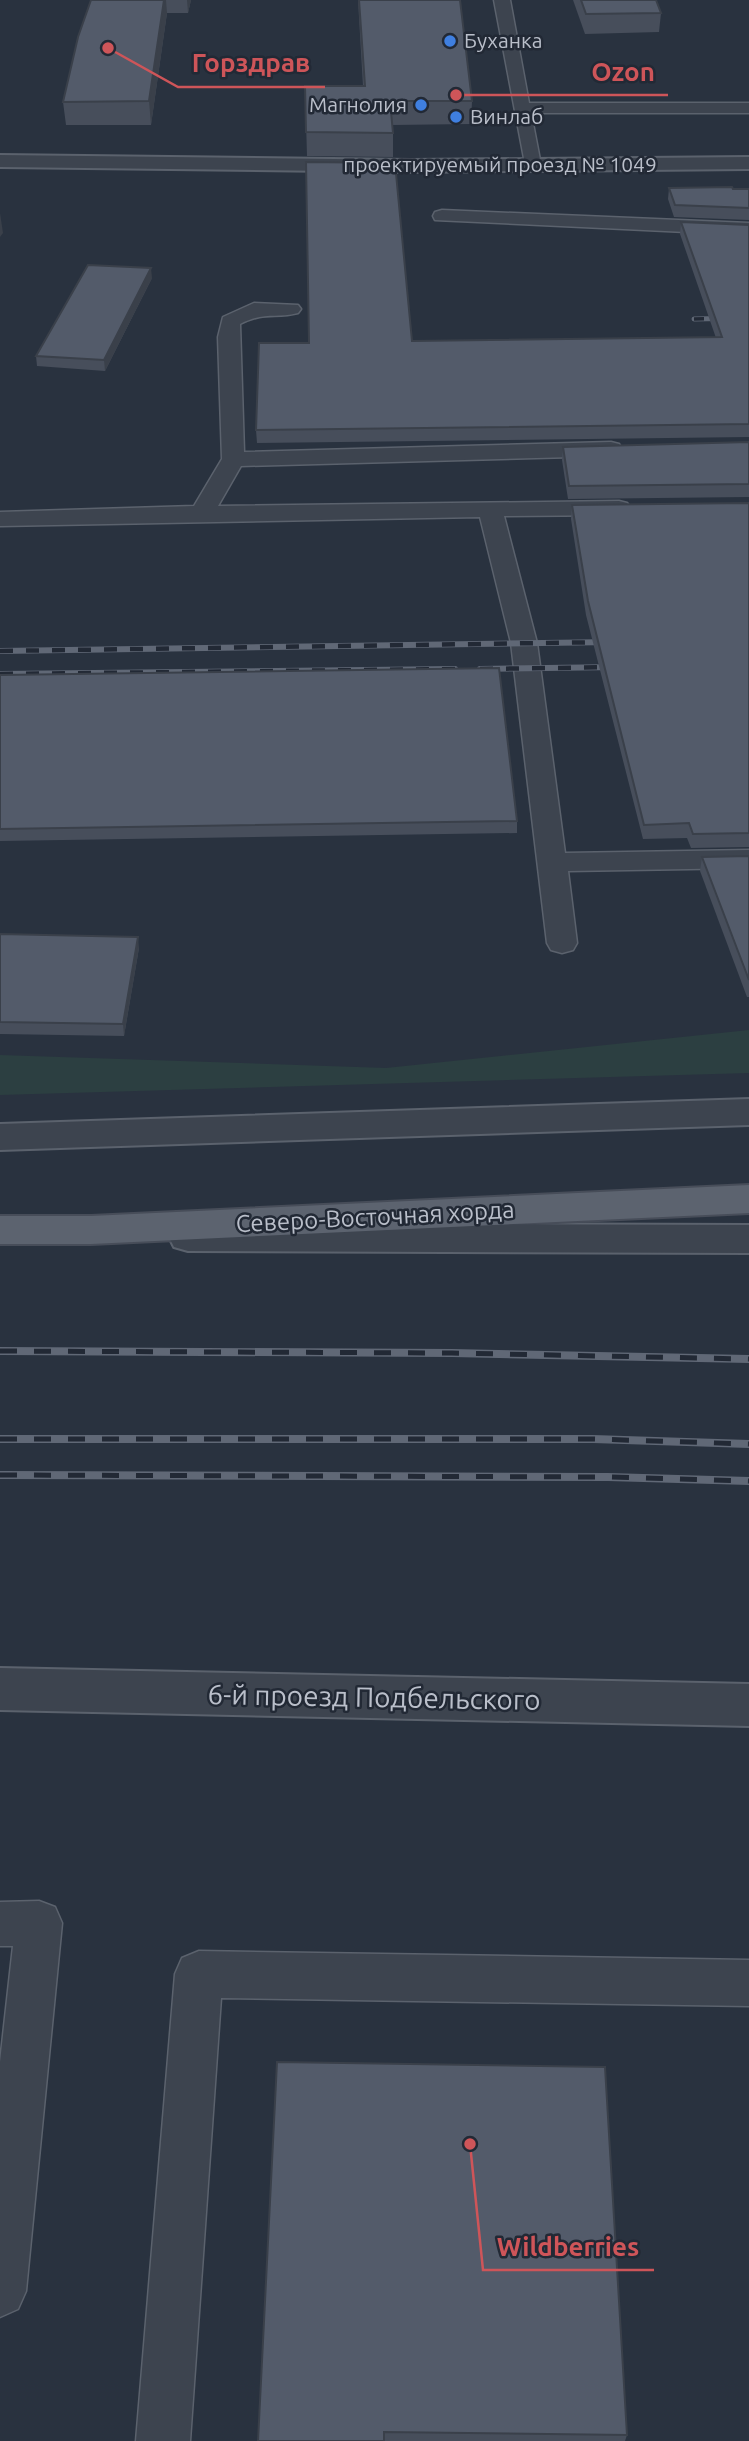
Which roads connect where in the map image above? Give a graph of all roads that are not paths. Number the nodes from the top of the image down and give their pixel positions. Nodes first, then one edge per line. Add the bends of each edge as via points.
1 (502, 0) edge
2 (522, 108) junction
3 (749, 108) edge
4 (0, 161) edge
5 (749, 163) edge
6 (532, 165) junction
7 (442, 216) dead end
8 (749, 229) edge
9 (291, 309) dead end
10 (637, 448) edge
11 (233, 459) junction
12 (640, 508) edge
13 (490, 509) junction
14 (202, 513) junction
15 (0, 519) edge
16 (749, 859) edge
17 (552, 862) junction
18 (562, 943) dead end
19 (749, 1112) edge
20 (0, 1137) edge
21 (749, 1199) edge
22 (0, 1230) edge
23 (0, 1237) edge
24 (749, 1239) edge
25 (0, 1689) edge
26 (749, 1705) edge
27 (0, 1924) edge
28 (749, 1983) edge
29 (0, 2291) edge
30 (163, 2441) edge

1 - 2 lane
2 - 3 lane
2 - 6 lane
4 - 6 street, проектируемый проезд № 1049
5 - 6 street, проектируемый проезд № 1049
7 - 8 lane
9 - 11 lane via 254,309 230,321
10 - 11 lane
11 - 14 lane
12 - 13 lane
13 - 14 lane
13 - 17 lane via 524,643
14 - 15 lane
16 - 17 lane
17 - 18 lane
19 - 20 street
21 - 22 main road, Северо-Восточная хорда via 91,1230
23 - 24 street, Северо-Восточная хорда
25 - 26 street, 6-й проезд Подбельского
27 - 29 lane via 39,1923
28 - 30 lane via 199,1974

